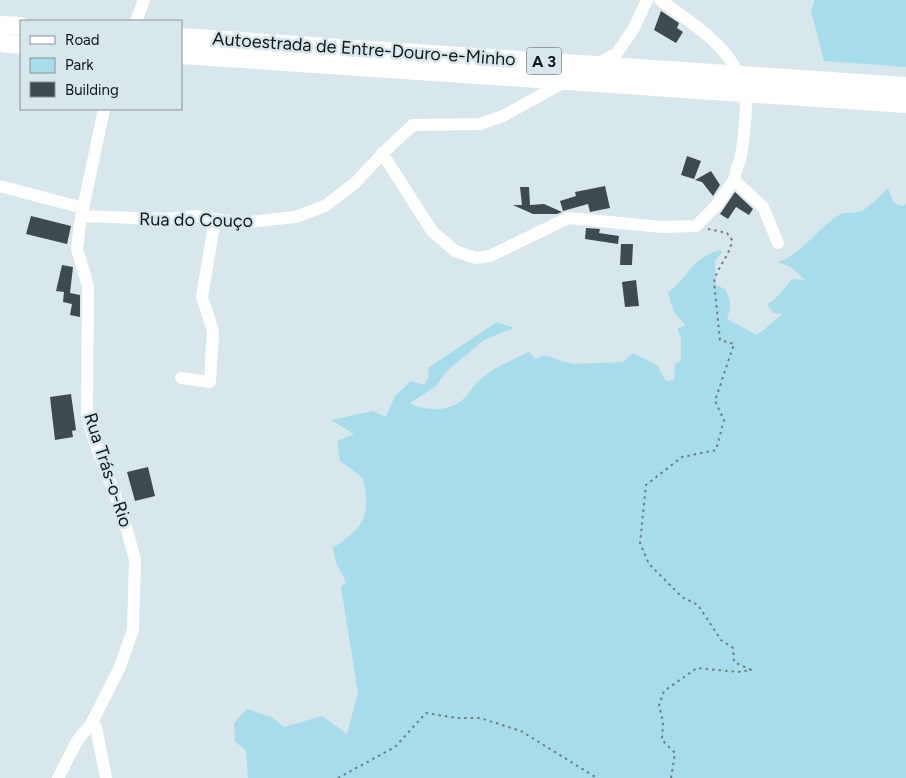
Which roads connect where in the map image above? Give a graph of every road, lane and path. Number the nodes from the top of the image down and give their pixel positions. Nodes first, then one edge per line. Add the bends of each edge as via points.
1 (144, 0) edge
2 (646, 0) edge
3 (660, 0) edge
4 (136, 20) edge
5 (0, 25) edge
6 (20, 26) edge
7 (182, 37) edge
8 (0, 43) edge
9 (20, 45) edge
10 (182, 56) edge
11 (906, 86) edge
12 (906, 104) edge
13 (104, 110) edge
14 (382, 153) junction
15 (735, 178) junction
16 (0, 186) edge
17 (82, 212) junction
18 (215, 219) junction
19 (696, 226) junction
20 (778, 243) dead end
21 (181, 378) dead end
22 (91, 724) junction
23 (58, 778) edge
24 (106, 778) edge
25 (338, 778) edge
26 (597, 778) edge
27 (671, 778) edge

1 - 4 street
2 - 14 street, Rua do Couço via 630,35 617,53 488,122 413,124
3 - 15 street via 725,50 741,80 747,106
5 - 6 highway
7 - 11 highway, Autoestrada de Entre-Douro-e-Minho / A 3
8 - 9 highway
10 - 12 highway, Autoestrada de Entre-Douro-e-Minho / A 3
13 - 17 street, Rua Trás-o-Rio
14 - 18 street, Rua do Couço via 355,183 325,206 295,217 242,223
14 - 19 street via 432,231 455,251 476,258 490,256 568,218 662,227
15 - 19 street via 716,206
15 - 20 street via 736,184 763,207
16 - 17 street, Rua do Couço
17 - 18 street, Rua do Couço via 166,220 195,216
17 - 22 street, Rua Trás-o-Rio via 77,249 88,286 88,415 135,559 133,630 119,669
18 - 21 street via 202,297 213,331 210,382
19 - 27 path via 727,233 732,240 714,282 720,340 734,344 715,400 724,420 716,450 682,457 646,485 640,543 648,564 682,597 698,605 721,640 733,648 734,662 751,670 697,668 664,691 658,705 663,722 662,740 675,753
22 - 23 street, Rua Trás-o-Rio via 77,741
22 - 24 street via 96,727
25 - 26 path via 395,747 426,713 480,718 521,731

